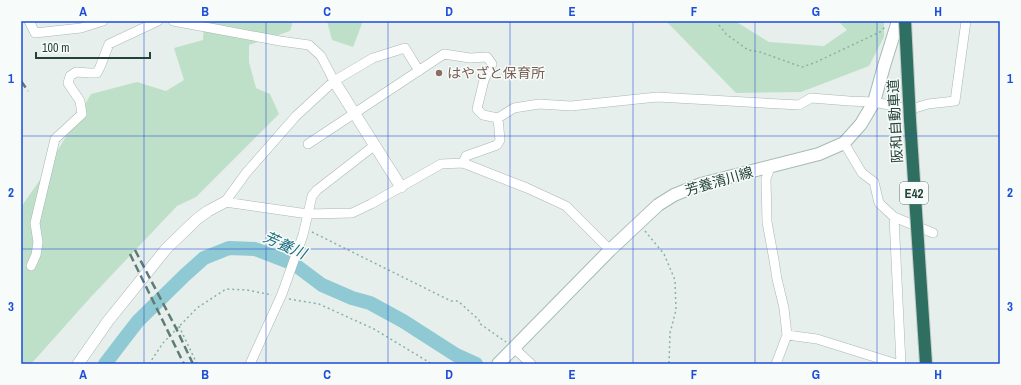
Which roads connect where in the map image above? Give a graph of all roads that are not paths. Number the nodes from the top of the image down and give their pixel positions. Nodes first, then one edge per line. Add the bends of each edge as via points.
1 (30, 21) edge
2 (103, 21) edge
3 (158, 21) edge
4 (174, 21) edge
5 (906, 21) edge
6 (966, 21) edge
7 (893, 23) edge
8 (420, 71) junction
9 (334, 81) junction
10 (874, 102) junction
11 (354, 113) junction
12 (498, 118) junction
13 (844, 143) junction
14 (308, 144) dead end
15 (375, 145) junction
16 (463, 163) junction
17 (770, 167) junction
18 (401, 187) junction
19 (225, 202) junction
20 (308, 214) junction
21 (894, 217) junction
22 (933, 233) dead end
23 (610, 250) junction
24 (31, 266) dead end
25 (787, 335) junction
26 (511, 351) junction
27 (78, 364) edge
28 (250, 364) edge
29 (498, 364) edge
30 (531, 364) edge
31 (776, 364) edge
32 (897, 364) edge
33 (901, 364) edge
34 (926, 364) edge

1 - 2 street via 35,33 81,28
3 - 24 street via 109,44 97,72 76,72 70,76 68,83 80,101 82,114 55,139 35,223 38,242
4 - 9 street via 309,45 321,56
5 - 34 highway, 阪和自動車道 / E42, bridge
6 - 10 street via 955,101 914,108
7 - 10 main road, 芳養清川線
8 - 9 street via 405,48 373,58
8 - 11 street
8 - 12 street via 444,54 470,58 487,57 492,64 484,80 477,109 483,114
9 - 11 street
9 - 19 street via 296,116 246,173
10 - 12 street via 811,98 799,105 657,97 571,106 539,104 514,108
10 - 13 main road, 芳養清川線 via 861,124
11 - 14 street
11 - 15 street
12 - 16 street via 500,140 497,146 466,156
13 - 17 main road, 芳養清川線 via 819,154
13 - 21 street via 862,173 874,182 879,203
15 - 18 street
15 - 20 street via 317,190 312,196
16 - 18 street via 441,164
16 - 23 street via 566,206
17 - 23 main road, 芳養清川線 via 701,184 674,195 658,205
17 - 25 street via 766,179 767,222
18 - 20 street via 352,213
19 - 20 street
19 - 27 street via 197,219 166,249 108,321
20 - 28 street via 281,296
21 - 22 street
21 - 33 street
23 - 26 main road, 芳養清川線
25 - 31 street
25 - 32 street via 817,339
26 - 29 main road, 芳養清川線
26 - 30 street

